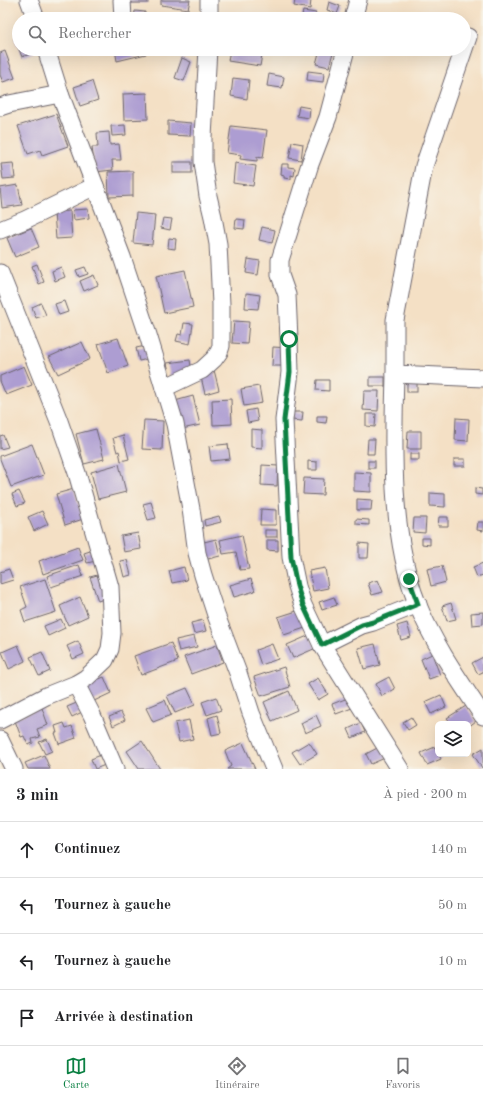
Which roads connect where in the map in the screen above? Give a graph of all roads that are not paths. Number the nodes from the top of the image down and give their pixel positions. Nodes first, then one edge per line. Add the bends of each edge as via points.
1 (29, 0) edge
2 (122, 0) edge
3 (209, 0) edge
4 (358, 0) edge
5 (33, 12) edge
6 (123, 12) edge
7 (209, 12) edge
8 (355, 12) edge
9 (48, 56) edge
10 (208, 56) edge
11 (344, 56) edge
12 (462, 56) edge
13 (60, 94) junction
14 (0, 107) edge
15 (95, 186) junction
16 (0, 230) edge
17 (0, 273) edge
18 (395, 374) junction
19 (483, 378) edge
20 (164, 388) junction
21 (418, 604) junction
22 (322, 645) junction
23 (76, 684) junction
24 (483, 716) edge
25 (0, 720) edge
26 (0, 740) edge
27 (14, 769) edge
28 (115, 769) edge
29 (274, 769) edge
30 (400, 769) edge

1 - 5 street
2 - 6 street
3 - 7 street
4 - 8 street
9 - 13 street
10 - 20 street via 203,162 218,244 220,346 214,359 202,370
11 - 22 street via 328,117 310,164 280,260 289,339 290,372 284,420 291,557 303,605
12 - 18 street via 424,166 394,320
13 - 14 street
13 - 15 street
15 - 16 street
15 - 20 street via 125,264
17 - 23 street via 59,421 110,587 110,649 105,660
18 - 19 street
18 - 21 street via 396,503 402,548
20 - 29 street via 175,424 203,575 251,713
21 - 22 street via 362,625
21 - 24 street via 448,663
22 - 30 street
23 - 25 street
23 - 28 street
26 - 27 street

